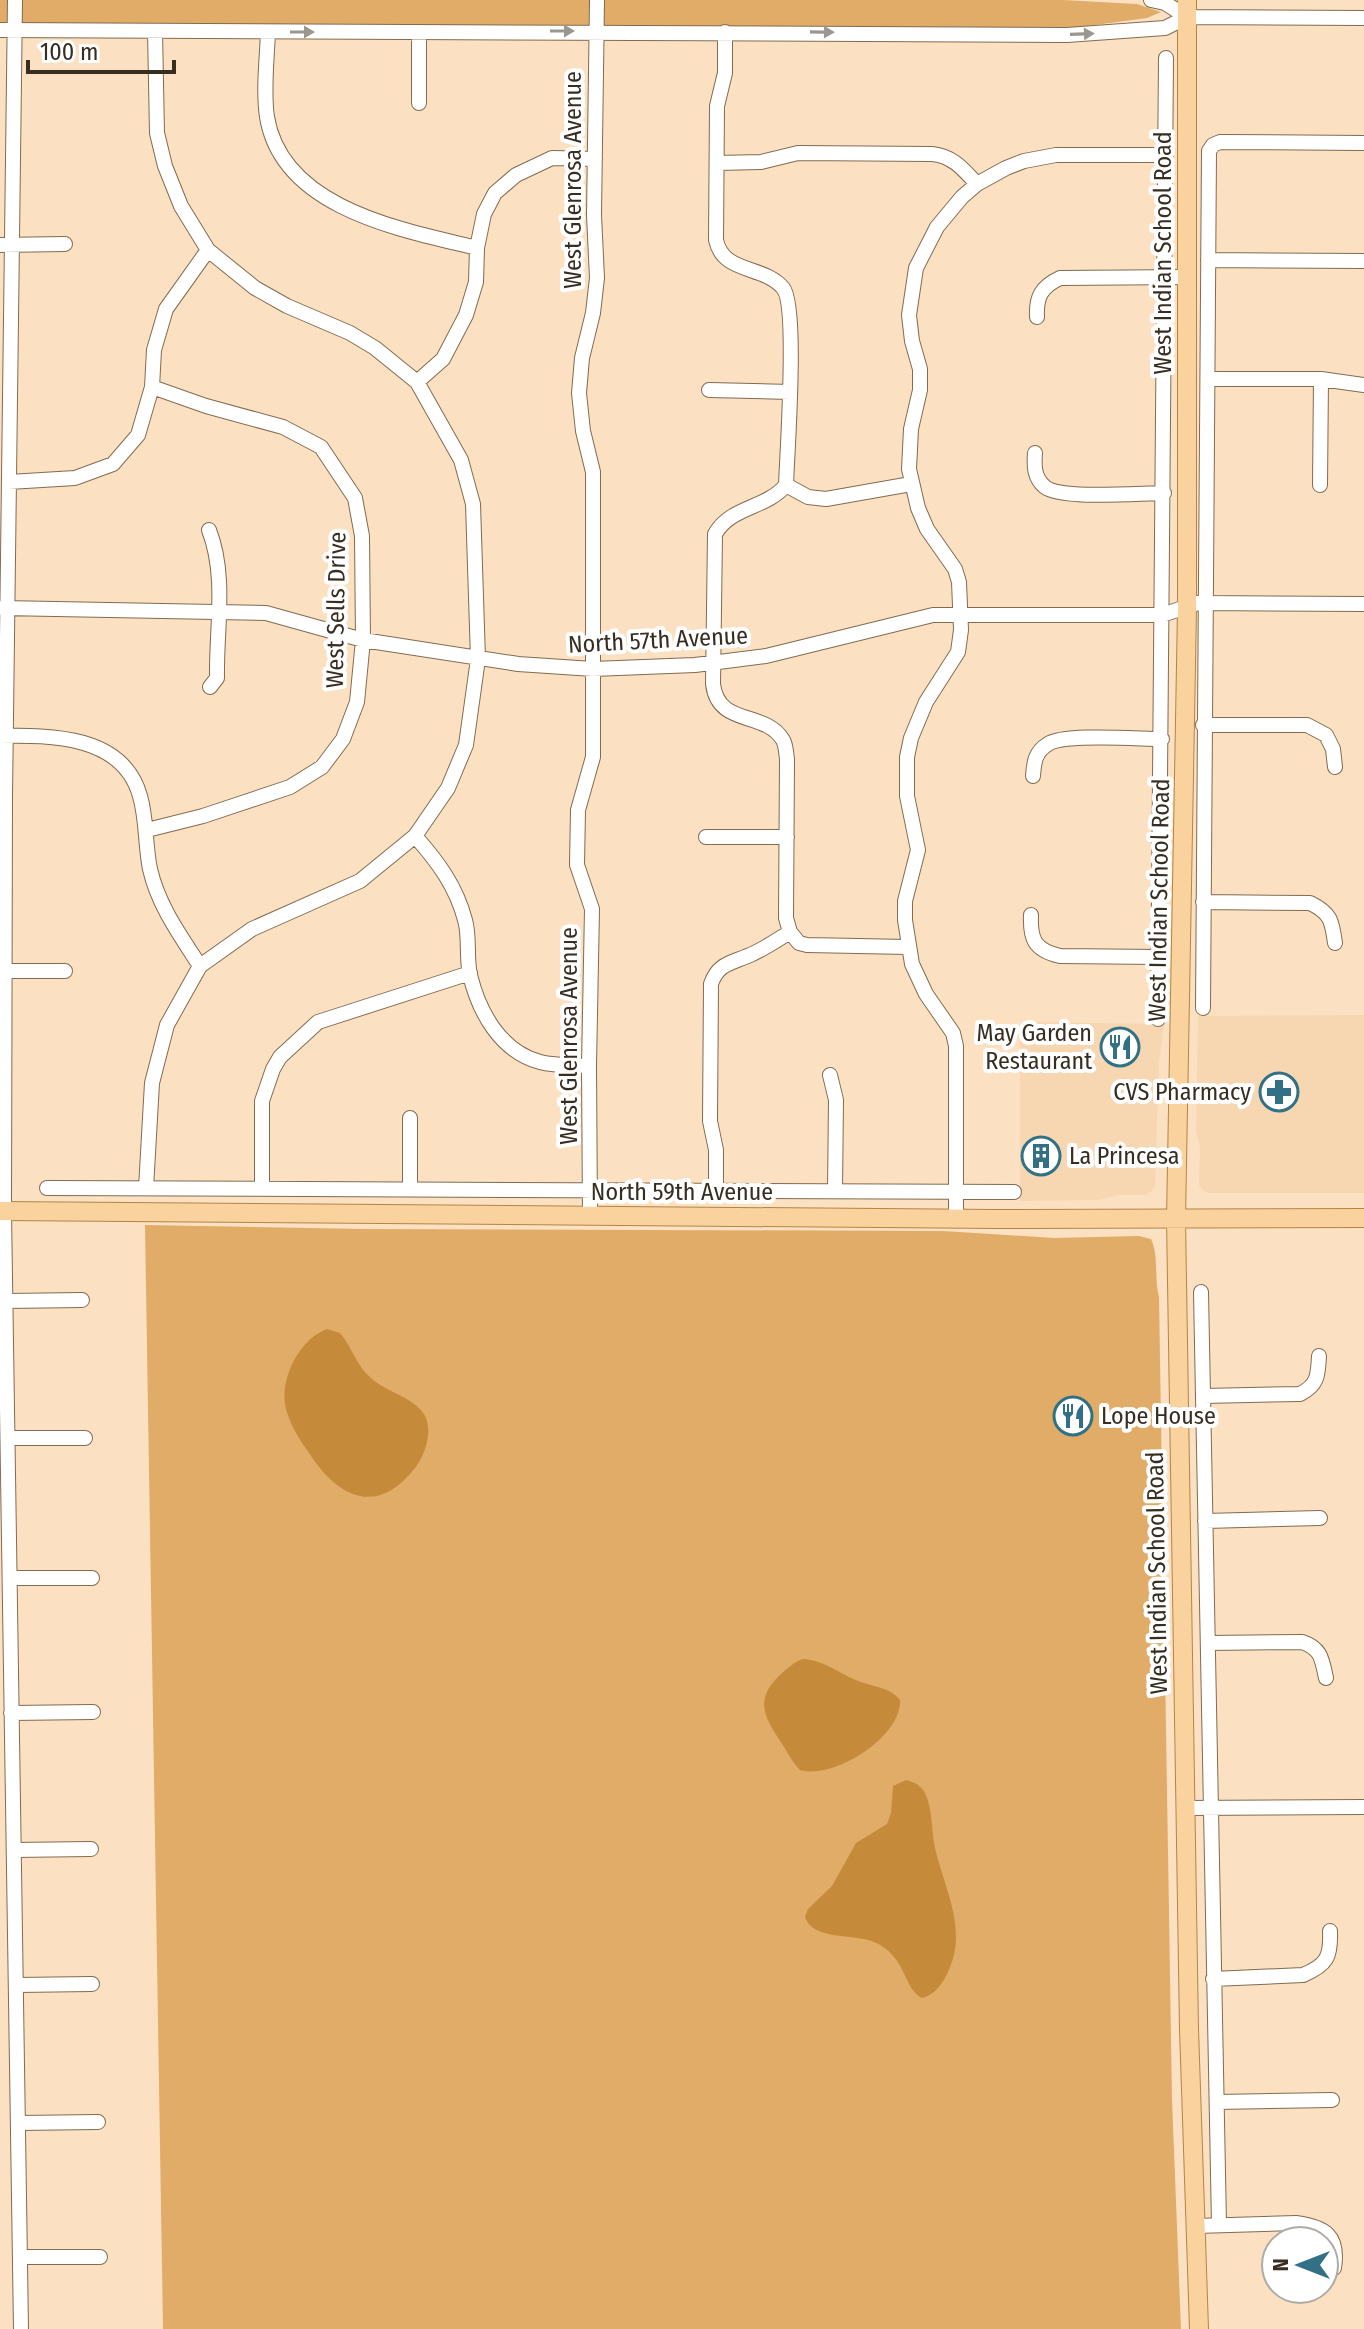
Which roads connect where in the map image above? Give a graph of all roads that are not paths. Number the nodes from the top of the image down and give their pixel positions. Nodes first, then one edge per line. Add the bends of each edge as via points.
1 (15, 0) edge
2 (597, 0) edge
3 (1151, 0) edge
4 (1187, 8) edge
5 (1364, 18) edge
6 (7, 30) edge
7 (155, 31) junction
8 (596, 31) junction
9 (268, 32) junction
10 (419, 32) junction
11 (725, 32) junction
12 (1166, 58) dead end
13 (419, 103) dead end
14 (1364, 143) edge
15 (1166, 155) junction
16 (595, 159) junction
17 (717, 163) junction
18 (977, 184) junction
19 (65, 244) dead end
20 (6, 245) edge
21 (477, 248) junction
22 (208, 250) junction
23 (1208, 260) junction
24 (1364, 261) edge
25 (1165, 277) junction
26 (1188, 277) junction
27 (1037, 317) dead end
28 (4, 365) edge
29 (1208, 379) junction
30 (1321, 379) junction
31 (417, 382) junction
32 (1364, 385) edge
33 (152, 387) junction
34 (709, 390) dead end
35 (790, 392) junction
36 (1035, 453) dead end
37 (9, 482) junction
38 (911, 484) junction
39 (786, 485) junction
40 (1320, 485) dead end
41 (1164, 493) junction
42 (209, 530) dead end
43 (1364, 604) edge
44 (1195, 606) junction
45 (4, 608) edge
46 (220, 610) junction
47 (961, 614) junction
48 (1162, 615) junction
49 (363, 640) junction
50 (478, 659) junction
51 (713, 663) junction
52 (593, 669) junction
53 (210, 687) dead end
54 (1203, 725) junction
55 (3, 736) edge
56 (1162, 739) junction
57 (1335, 767) dead end
58 (1033, 776) dead end
59 (147, 830) junction
60 (415, 836) junction
61 (706, 837) dead end
62 (787, 837) junction
63 (2, 856) edge
64 (1203, 902) junction
65 (1031, 915) dead end
66 (790, 932) junction
67 (1335, 943) dead end
68 (908, 947) junction
69 (1158, 957) junction
70 (200, 966) junction
71 (3, 971) edge
72 (65, 971) dead end
73 (470, 973) junction
74 (1203, 1008) dead end
75 (1158, 1019) dead end
76 (589, 1066) junction
77 (830, 1075) dead end
78 (410, 1118) dead end
79 (47, 1188) dead end
80 (146, 1188) junction
81 (262, 1189) junction
82 (410, 1189) junction
83 (590, 1190) junction
84 (716, 1191) junction
85 (835, 1191) junction
86 (955, 1192) junction
87 (1014, 1192) dead end
88 (2, 1211) edge
89 (590, 1216) junction
90 (956, 1218) junction
91 (1364, 1218) edge
92 (1176, 1219) junction
93 (1201, 1292) dead end
94 (82, 1300) dead end
95 (6, 1301) junction
96 (1319, 1356) dead end
97 (1203, 1396) junction
98 (4, 1399) edge
99 (8, 1438) junction
100 (85, 1438) dead end
101 (1320, 1518) dead end
102 (1205, 1521) junction
103 (4, 1522) edge
104 (10, 1578) junction
105 (92, 1578) dead end
106 (1208, 1643) junction
107 (5, 1655) edge
108 (1326, 1678) dead end
109 (93, 1712) dead end
110 (11, 1713) junction
111 (7, 1790) edge
112 (1364, 1807) edge
113 (1185, 1808) junction
114 (1211, 1808) junction
115 (91, 1849) dead end
116 (14, 1850) junction
117 (8, 1915) edge
118 (1330, 1931) dead end
119 (1213, 1979) junction
120 (92, 1984) dead end
121 (17, 1985) junction
122 (0, 2047) edge
123 (17, 2047) junction
124 (1332, 2100) dead end
125 (1217, 2102) junction
126 (98, 2122) dead end
127 (19, 2123) junction
128 (1219, 2225) junction
129 (1260, 2225) edge
130 (1196, 2226) junction
131 (21, 2257) junction
132 (100, 2257) dead end
133 (21, 2329) edge
134 (1199, 2329) edge

1 - 6 street
2 - 8 street, West Glenrosa Avenue
3 - 4 street
4 - 5 street
11 -> 4 street via 1067,35 1165,28
4 - 26 main road, West Indian School Road
6 - 7 street
6 - 20 street
7 - 9 street
7 - 22 street via 157,133 181,206
10 -> 8 street
8 - 11 street
8 - 16 street, West Glenrosa Avenue
9 -> 10 street
9 - 21 street via 267,118 275,144 308,186 338,206
10 - 13 street
11 - 17 street
12 - 15 street, West Indian School Road
14 - 23 street, West Indian School Road via 1213,145
15 - 18 street via 1039,157
15 - 25 street, West Indian School Road
16 - 21 street via 552,158 516,175 495,193
16 - 52 street, West Glenrosa Avenue via 597,278 579,393 593,472
17 - 18 street via 761,162 798,153 932,154 957,162
17 - 35 street via 718,251 772,279 785,289 789,301
18 - 38 street via 937,227 911,291 909,329 920,369 908,455
19 - 20 street
20 - 28 street
21 - 31 street via 476,282 466,315 443,359
22 - 31 street via 255,288 350,333
22 - 33 street via 166,309 154,350
23 - 24 street
23 - 29 street, West Indian School Road
25 - 26 street
25 - 27 street via 1060,278 1036,300
25 - 41 street, West Indian School Road
26 - 44 main road, West Indian School Road
28 - 37 street
29 - 30 street
29 - 44 street, West Indian School Road
30 - 32 street
30 - 40 street
31 - 50 street via 461,460 473,504
33 - 37 street via 138,435 113,464 75,478
33 - 49 street, West Sells Drive via 283,427 321,447 355,498 362,536
34 - 35 street
35 - 39 street
36 - 41 street via 1038,478 1059,493
37 - 45 street
38 - 39 street via 826,499 808,497
38 - 47 street via 927,529 955,569
39 - 51 street via 767,501 730,515 715,534
41 - 48 street, West Indian School Road
42 - 46 street
43 - 44 street, North 57th Avenue
44 - 48 street, North 57th Avenue
44 - 54 street, West Indian School Road
44 - 92 main road, West Indian School Road
45 - 46 street, North 57th Avenue
45 - 55 street
46 - 49 street, North 57th Avenue via 266,613
46 - 53 street via 217,678
47 - 48 street, North 57th Avenue
47 - 51 street, North 57th Avenue via 923,616 766,656
47 - 68 street via 958,652 926,702 907,757 907,796 918,850 905,901
48 - 56 street, West Indian School Road
49 - 50 street, North 57th Avenue
49 - 59 street, West Sells Drive via 357,702 343,739 322,767 290,787
50 - 52 street, North 57th Avenue
50 - 60 street via 466,745 448,788
51 - 52 street, North 57th Avenue
51 - 62 street via 717,702 772,729 784,741
52 - 76 street, West Glenrosa Avenue via 593,757 578,810 577,865 592,909
54 - 57 street via 1307,725 1326,735
54 - 64 street, West Indian School Road
55 - 59 street via 62,738 99,747 122,764 139,793
55 - 63 street
56 - 58 street via 1055,740 1040,750
56 - 69 street, West Indian School Road
59 - 70 street via 150,868 166,915
60 - 70 street via 360,881 252,929
60 - 73 street via 454,887 466,923
61 - 62 street
62 - 66 street
63 - 71 street
64 - 67 street via 1310,903 1326,910
64 - 74 street, West Indian School Road
65 - 69 street via 1031,935 1050,954
66 - 68 street via 807,945
66 - 84 street via 726,963 711,984 710,1121
68 - 86 street via 926,994 956,1046
69 - 75 street, West Indian School Road
70 - 80 street via 167,1025 152,1083
71 - 72 street
71 - 88 street
73 - 76 street via 483,1015 519,1053 539,1062
73 - 81 street via 318,1022 280,1057 262,1101
76 - 83 street, West Glenrosa Avenue
77 - 85 street via 836,1100
78 - 82 street
79 - 80 street, North 59th Avenue
80 - 81 street, North 59th Avenue
81 - 82 street, North 59th Avenue
82 - 83 street, North 59th Avenue
83 - 84 street, North 59th Avenue
83 - 89 street, West Glenrosa Avenue
84 - 85 street, North 59th Avenue
85 - 86 street, North 59th Avenue
86 - 87 street, North 59th Avenue
86 - 90 street
88 - 89 main road, North 59th Avenue
88 - 95 street
89 - 90 main road, North 59th Avenue
90 - 92 main road, North 59th Avenue
91 - 92 main road, North 59th Avenue
92 - 113 main road, West Indian School Road
93 - 97 street, West Indian School Road
94 - 95 street
95 - 98 street
96 - 97 street via 1318,1377 1300,1394
97 - 102 street, West Indian School Road
98 - 99 street
99 - 100 street
99 - 103 street
101 - 102 street
102 - 106 street, West Indian School Road
103 - 104 street
104 - 105 street
104 - 107 street
106 - 108 street via 1302,1642 1319,1652
106 - 114 street, West Indian School Road
107 - 110 street
109 - 110 street
110 - 111 street
111 - 116 street
112 - 114 street
113 - 114 street
113 - 130 main road, West Indian School Road
114 - 119 street, West Indian School Road
115 - 116 street
116 - 117 street
117 - 121 street
118 - 119 street via 1327,1960 1314,1971
119 - 125 street, West Indian School Road
120 - 121 street
121 - 123 street
122 - 123 street
123 - 127 street
124 - 125 street
125 - 128 street, West Indian School Road
126 - 127 street
127 - 131 street
128 - 129 street
128 - 130 street
130 - 134 main road, West Indian School Road
131 - 132 street
131 - 133 street

